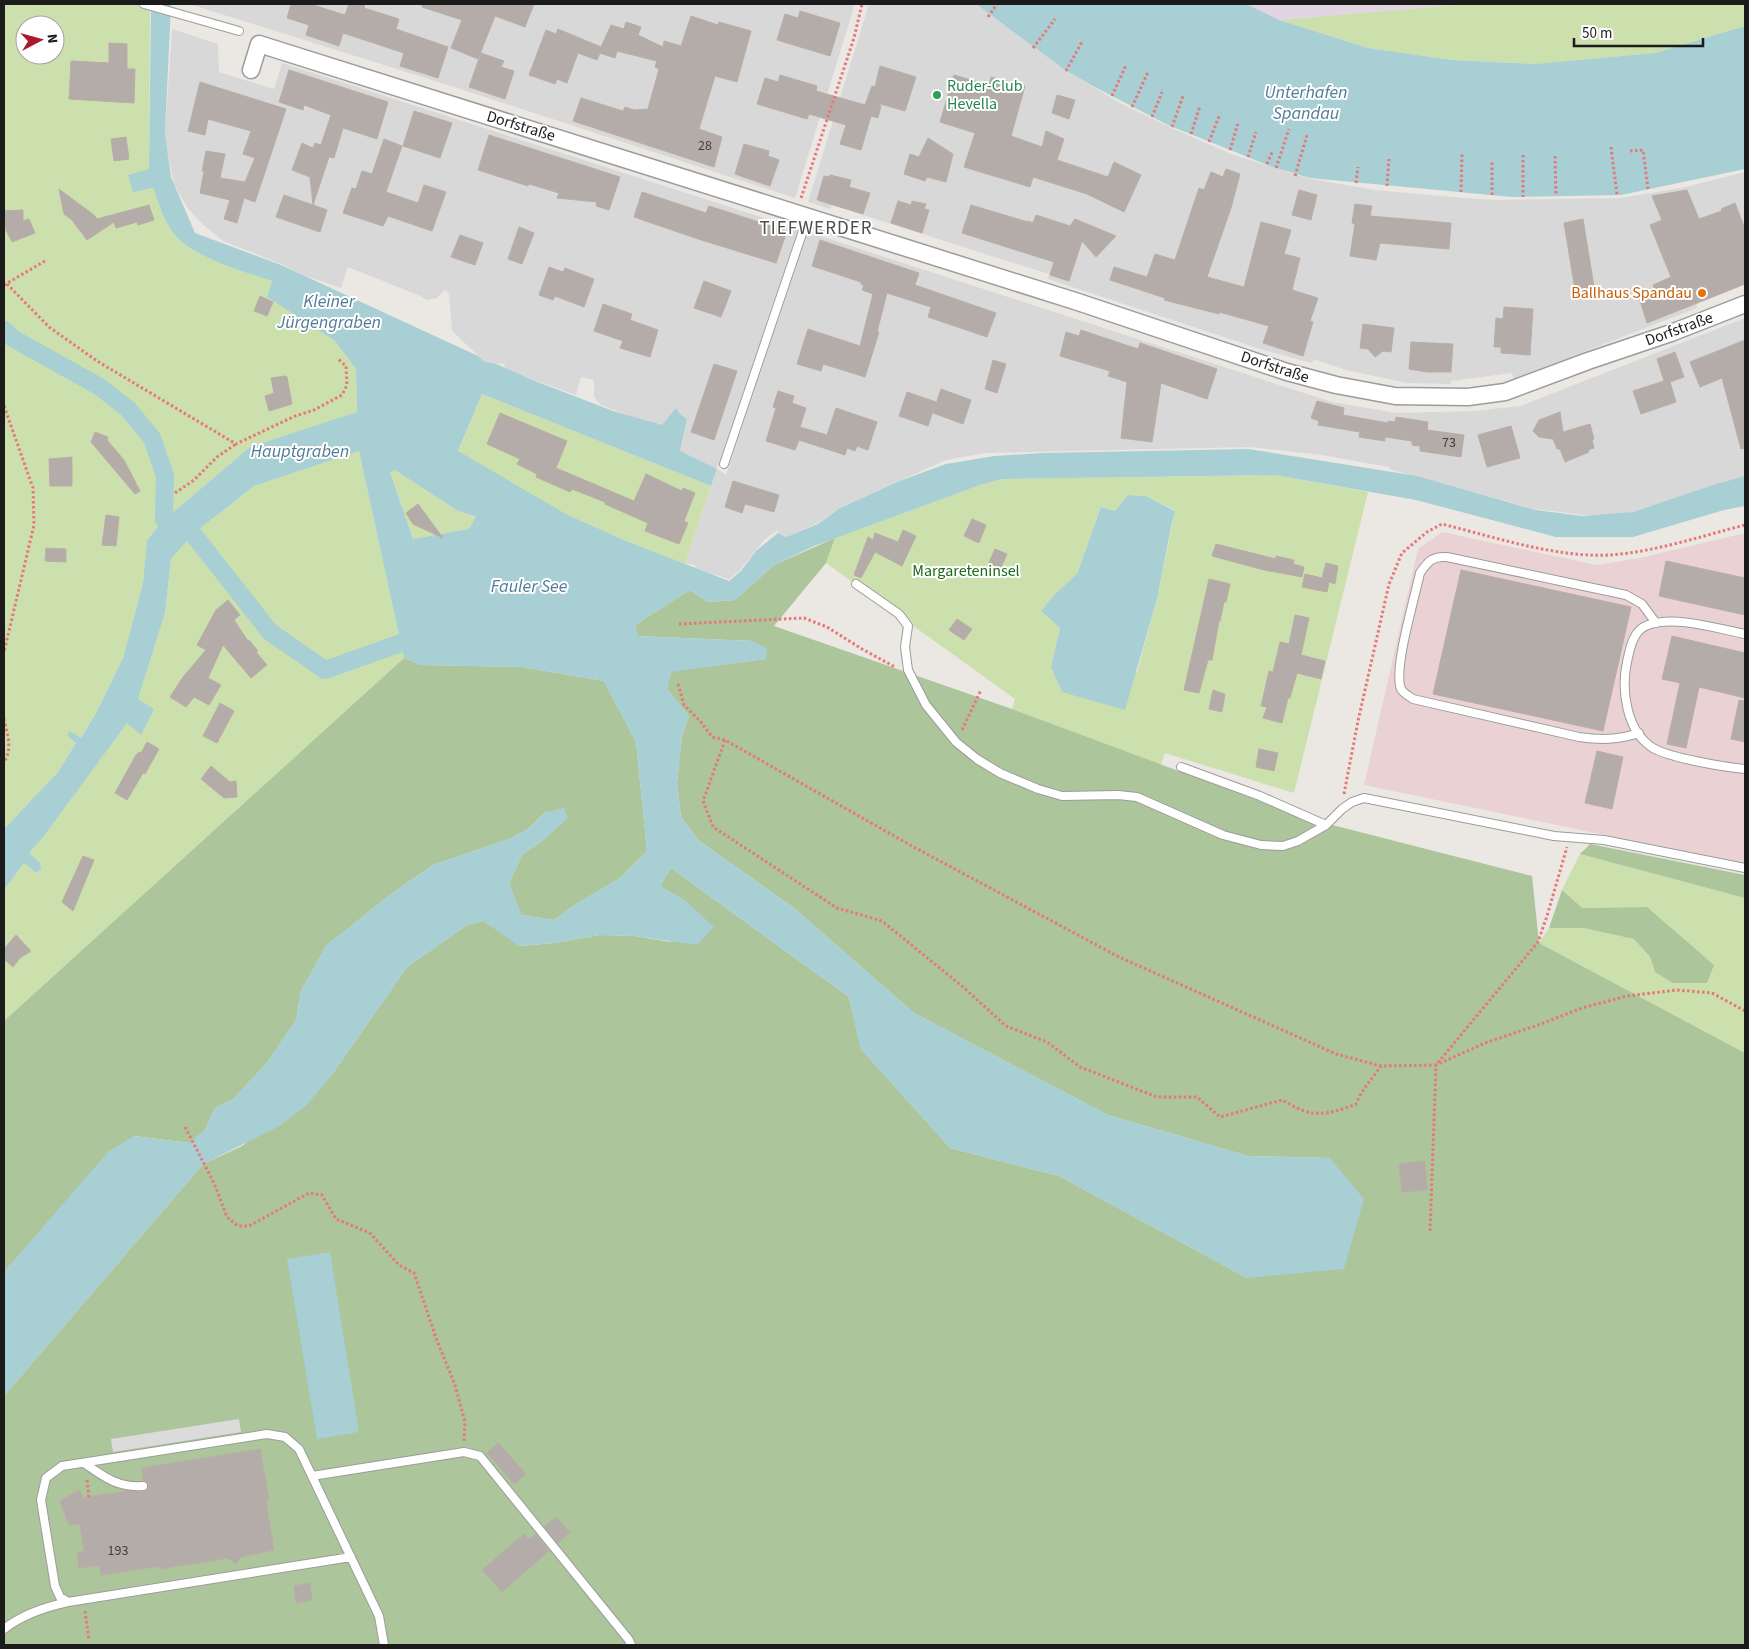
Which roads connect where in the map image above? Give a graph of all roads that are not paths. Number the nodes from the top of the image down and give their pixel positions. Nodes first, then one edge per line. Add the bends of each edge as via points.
1 (144, 4) edge
2 (240, 31) dead end
3 (251, 70) dead end
4 (802, 214) junction
5 (1745, 304) edge
6 (724, 464) dead end
7 (856, 584) dead end
8 (1656, 623) junction
9 (1745, 634) edge
10 (1639, 733) junction
11 (1181, 767) dead end
12 (1745, 769) edge
13 (1326, 825) junction
14 (1745, 868) edge
15 (84, 1463) junction
16 (312, 1476) junction
17 (144, 1486) dead end
18 (351, 1557) junction
19 (68, 1602) junction
20 (4, 1629) edge
21 (384, 1645) edge
22 (631, 1645) edge

1 - 2 lane
3 - 4 street, Dorfstraße via 259,44
4 - 5 street, Dorfstraße via 1288,372 1395,396 1468,397 1505,392
4 - 6 lane
7 - 13 lane via 899,614 908,626 905,647 908,670 926,705 956,742 977,760 1000,773 1062,796 1137,797 1223,835 1261,845 1283,846
8 - 9 lane via 1688,623
8 - 10 lane via 1638,631 1631,643 1624,678 1625,701
8 - 10 lane via 1642,604 1626,596 1438,556 1428,561 1420,573 1400,662 1402,691 1413,699 1579,738 1605,740
10 - 12 lane via 1643,740 1661,751
11 - 13 lane
13 - 14 lane via 1342,809 1364,798 1554,836 1604,840
15 - 16 lane via 267,1434 285,1438 299,1449
15 - 17 lane via 119,1484
15 - 19 lane via 62,1466 46,1478 41,1500 55,1586 60,1597
16 - 18 lane
16 - 22 lane via 464,1452 480,1456
18 - 19 lane
18 - 21 lane via 379,1616
19 - 20 lane via 43,1608

